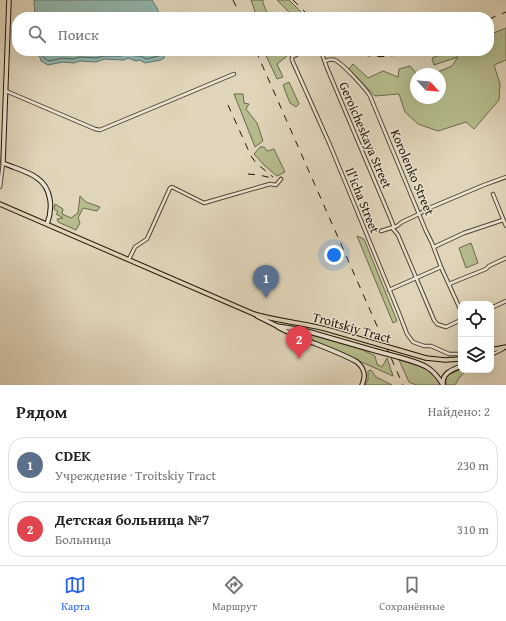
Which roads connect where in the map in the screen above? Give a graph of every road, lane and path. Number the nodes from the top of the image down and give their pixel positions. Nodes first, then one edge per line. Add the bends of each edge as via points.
1 (9, 0) edge
2 (293, 56) edge
3 (323, 56) edge
4 (325, 61) junction
5 (234, 74) dead end
6 (5, 91) junction
7 (3, 163) junction
8 (506, 177) edge
9 (281, 179) dead end
10 (0, 187) edge
11 (493, 194) dead end
12 (0, 204) edge
13 (419, 214) junction
14 (503, 220) junction
15 (47, 224) junction
16 (506, 226) edge
17 (394, 227) junction
18 (381, 230) dead end
19 (434, 247) junction
20 (506, 258) edge
21 (129, 259) junction
22 (441, 267) junction
23 (416, 278) junction
24 (449, 284) junction
25 (389, 290) junction
26 (506, 301) edge
27 (458, 304) edge
28 (494, 307) edge
29 (254, 314) junction
30 (458, 321) edge
31 (276, 326) junction
32 (291, 328) junction
33 (289, 333) junction
34 (505, 348) edge
35 (494, 352) edge
36 (458, 354) edge
37 (458, 359) edge
38 (458, 368) edge
39 (362, 385) edge
40 (443, 385) edge

1 - 6 street
2 - 25 street, Il'icha Street via 292,60
3 - 4 street, Geroicheskaya Street
4 - 13 street, Korolenko Street via 338,62 370,96
4 - 17 street, Geroicheskaya Street
5 - 6 street via 100,130
6 - 7 street
7 - 10 street
7 - 15 street via 35,177 44,184 50,203
8 - 13 street via 484,184
9 - 21 street via 276,185 270,184 204,203 170,188 147,238 135,247
11 - 14 street
12 - 15 main road, Troitskiy Tract
13 - 17 street
13 - 19 street, Korolenko Street
14 - 16 street
14 - 19 street
15 - 21 main road, Troitskiy Tract
17 - 18 street
17 - 23 street, Geroicheskaya Street via 393,230 398,235
19 - 22 street, Korolenko Street
20 - 24 street
21 - 29 main road, Troitskiy Tract
22 - 23 street
22 - 24 street, Korolenko Street
23 - 25 street
23 - 30 street, Geroicheskaya Street via 435,322 446,327
24 - 27 street, Korolenko Street
25 - 36 street, Il'icha Street via 410,338 415,343 435,347 449,354
26 - 28 street
29 - 31 street
29 - 37 main road, Troitskiy Tract, bridge via 314,326 426,358
31 - 32 street
31 - 33 street
32 - 33 street
32 - 40 street, bridge via 429,367
33 - 39 street via 357,362 365,372
34 - 35 main road
38 - 40 street via 446,374

